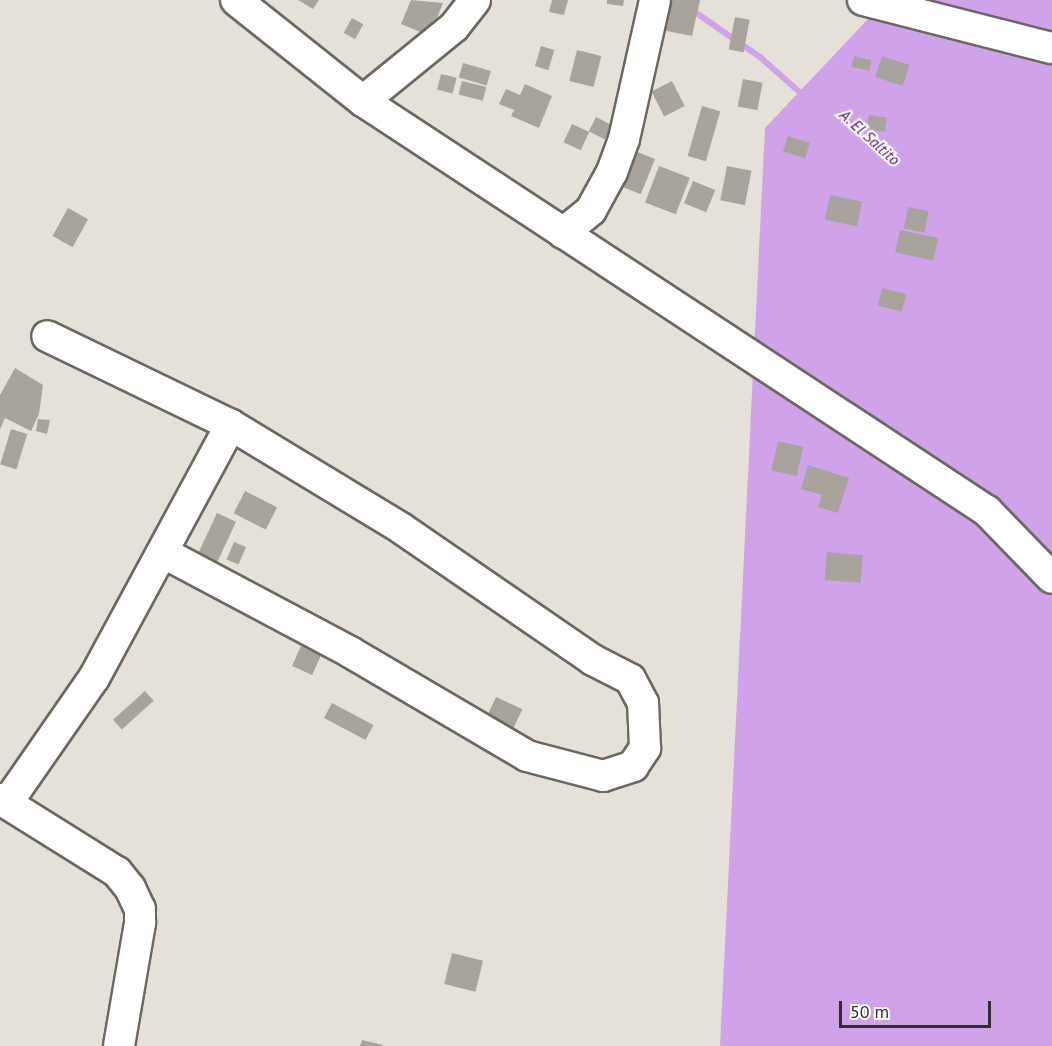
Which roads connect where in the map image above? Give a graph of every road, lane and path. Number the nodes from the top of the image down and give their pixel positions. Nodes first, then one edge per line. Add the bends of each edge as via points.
1 (236, 0) edge
2 (475, 0) edge
3 (655, 0) edge
4 (863, 0) edge
5 (1052, 48) edge
6 (363, 101) junction
7 (563, 233) junction
8 (47, 336) dead end
9 (231, 425) junction
10 (164, 553) junction
11 (1052, 578) edge
12 (3, 801) edge
13 (119, 1046) edge

1 - 6 street
2 - 6 street via 454,27
3 - 7 street via 624,139 612,172 591,210
4 - 5 street
6 - 7 street
7 - 11 street via 987,511
8 - 9 street
9 - 10 street
9 - 10 street via 401,528 593,660 630,679 643,704 645,748 633,766 603,776 527,756 350,652
10 - 12 street via 94,678
12 - 13 street via 117,872 140,909

